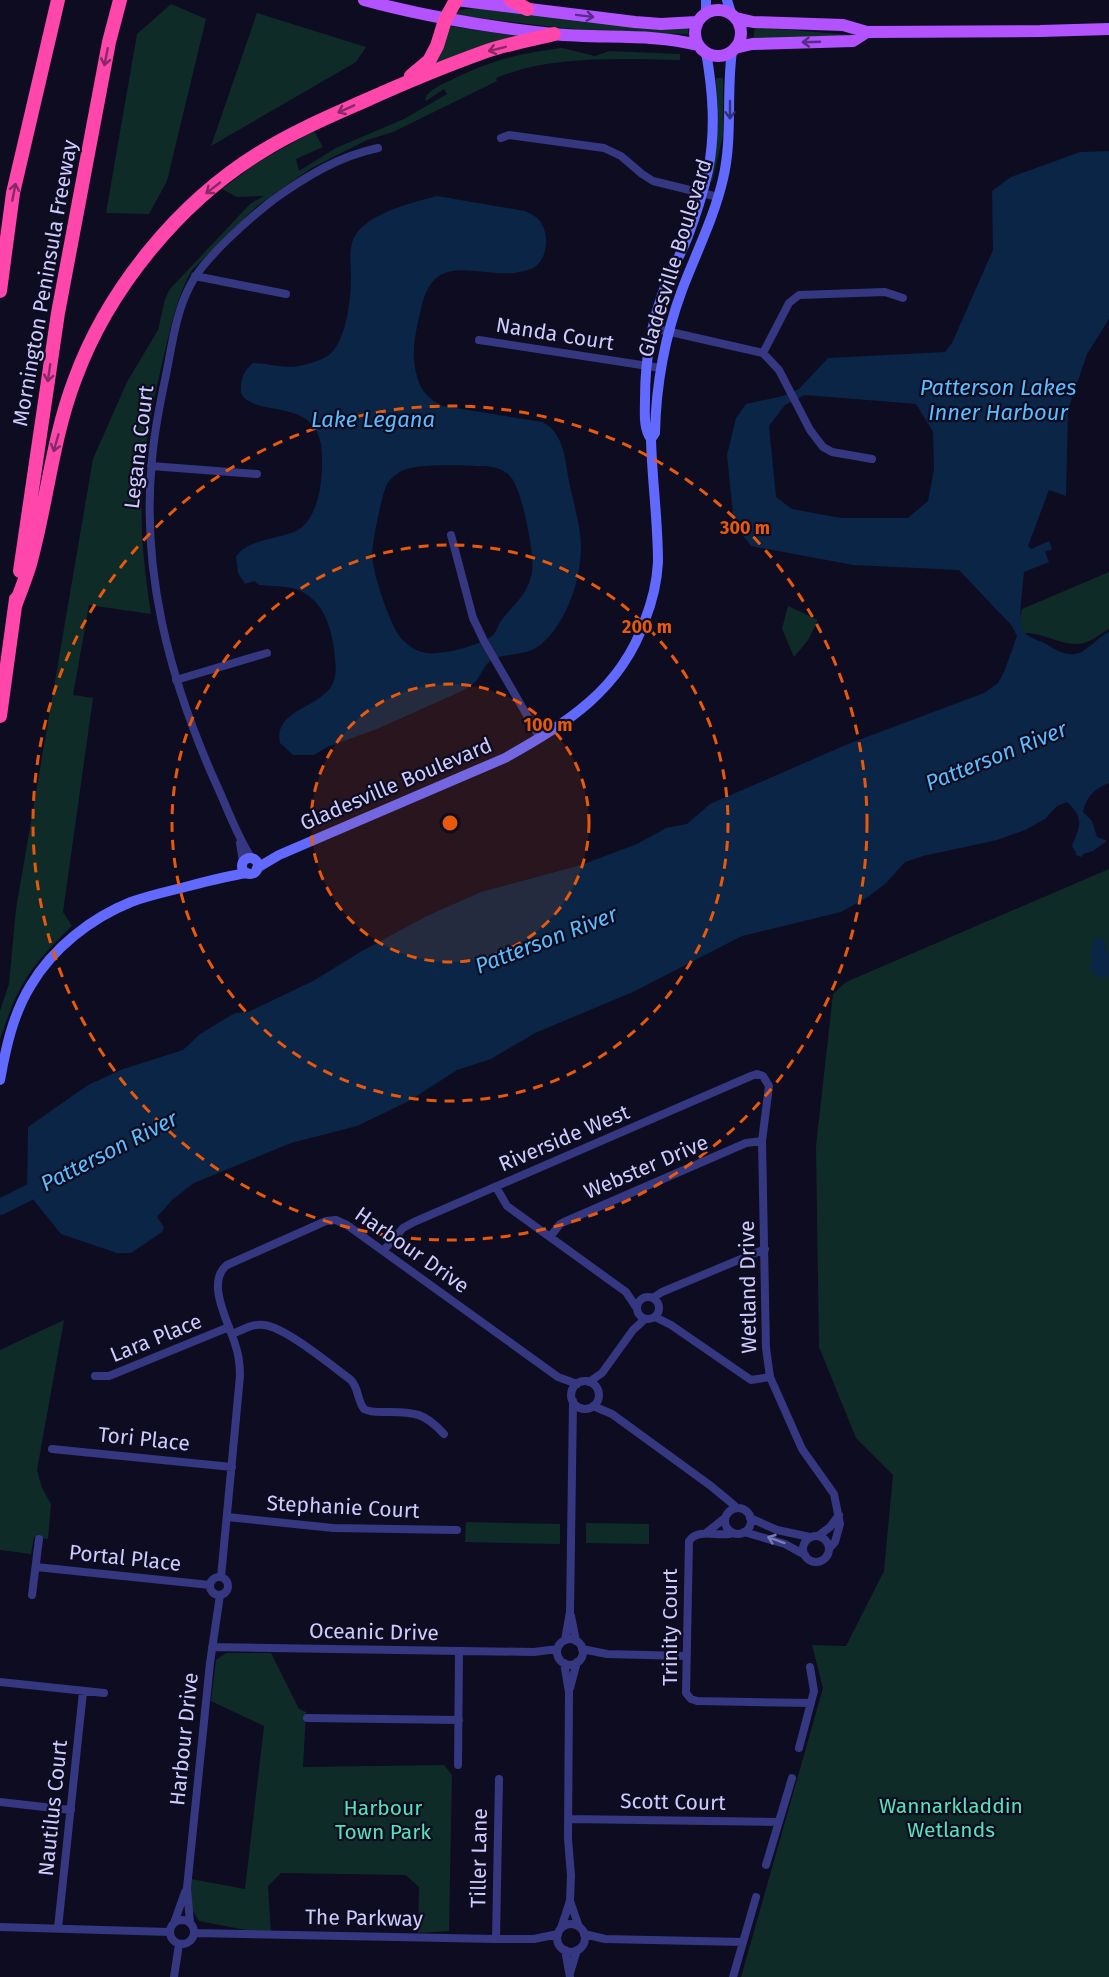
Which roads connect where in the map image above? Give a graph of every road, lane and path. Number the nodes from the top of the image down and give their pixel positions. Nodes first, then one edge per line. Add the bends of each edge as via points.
1 (58, 0) edge
2 (120, 0) edge
3 (364, 0) edge
4 (456, 0) edge
5 (512, 0) edge
6 (727, 0) edge
7 (527, 9) junction
8 (703, 12) edge
9 (733, 15) junction
10 (444, 20) junction
11 (1109, 28) edge
12 (867, 32) junction
13 (554, 34) junction
14 (702, 49) junction
15 (734, 50) junction
16 (400, 85) junction
17 (501, 138) dead end
18 (378, 148) dead end
19 (702, 194) junction
20 (718, 197) junction
21 (195, 276) junction
22 (0, 291) edge
23 (286, 294) dead end
24 (903, 298) dead end
25 (653, 328) junction
26 (670, 332) junction
27 (480, 340) dead end
28 (763, 353) junction
29 (646, 367) junction
30 (661, 368) junction
31 (651, 439) junction
32 (872, 459) dead end
33 (151, 466) junction
34 (257, 474) dead end
35 (450, 535) dead end
36 (15, 606) junction
37 (267, 652) dead end
38 (176, 680) junction
39 (0, 717) edge
40 (540, 738) junction
41 (249, 864) junction
42 (766, 1078) joint
43 (0, 1080) edge
44 (762, 1141) junction
45 (496, 1187) junction
46 (550, 1237) junction
47 (765, 1249) junction
48 (384, 1250) junction
49 (674, 1288) junction
50 (626, 1292) junction
51 (643, 1298) junction
52 (653, 1298) junction
53 (658, 1312) junction
54 (640, 1314) junction
55 (231, 1331) junction
56 (602, 1373) junction
57 (95, 1376) dead end
58 (558, 1377) junction
59 (770, 1377) junction
60 (589, 1382) junction
61 (577, 1384) junction
62 (598, 1389) junction
63 (572, 1398) junction
64 (599, 1398) junction
65 (589, 1407) junction
66 (612, 1414) junction
67 (574, 1424) junction
68 (444, 1434) dead end
69 (52, 1449) dead end
70 (232, 1467) junction
71 (723, 1498) junction
72 (737, 1508) junction
73 (839, 1515) junction
74 (227, 1517) junction
75 (726, 1517) junction
76 (750, 1518) junction
77 (457, 1530) dead end
78 (744, 1532) junction
79 (706, 1533) junction
80 (733, 1533) junction
81 (814, 1536) junction
82 (39, 1539) dead end
83 (829, 1549) junction
84 (805, 1555) junction
85 (36, 1567) junction
86 (221, 1577) junction
87 (210, 1585) junction
88 (32, 1595) dead end
89 (220, 1595) junction
90 (570, 1612) junction
91 (565, 1640) junction
92 (576, 1641) junction
93 (212, 1647) junction
94 (557, 1649) junction
95 (582, 1649) junction
96 (459, 1651) junction
97 (534, 1652) junction
98 (607, 1654) junction
99 (685, 1656) junction
100 (561, 1661) junction
101 (578, 1661) junction
102 (810, 1667) dead end
103 (0, 1682) edge
104 (83, 1692) junction
105 (569, 1692) junction
106 (104, 1693) dead end
107 (811, 1702) junction
108 (307, 1718) dead end
109 (459, 1720) junction
110 (799, 1748) dead end
111 (458, 1765) dead end
112 (792, 1778) dead end
113 (499, 1779) dead end
114 (0, 1802) edge
115 (71, 1810) junction
116 (568, 1819) junction
117 (778, 1822) junction
118 (766, 1865) dead end
119 (187, 1888) junction
120 (756, 1897) dead end
121 (570, 1901) junction
122 (174, 1923) junction
123 (190, 1923) junction
124 (0, 1927) edge
125 (58, 1928) junction
126 (560, 1931) junction
127 (582, 1931) junction
128 (170, 1932) junction
129 (195, 1934) junction
130 (496, 1939) junction
131 (534, 1939) junction
132 (605, 1939) junction
133 (743, 1942) junction
134 (178, 1944) junction
135 (562, 1947) junction
136 (580, 1948) junction
137 (570, 1976) edge
138 (174, 1977) edge
139 (733, 1977) edge

22 -> 1 highway, Mornington Peninsula Freeway via 13,193
2 -> 36 highway, Mornington Peninsula Freeway via 58,313
3 - 10 main road
4 - 7 main road
4 - 10 highway
5 - 7 highway
6 - 9 main road
7 -> 8 main road via 661,24
8 - 9 main road via 718,9
8 - 14 main road via 695,33
9 - 12 main road via 753,22 843,25
9 - 15 main road via 741,30
10 - 13 main road
10 - 16 highway via 429,61
11 - 12 main road
12 -> 15 main road via 853,41 752,45
13 - 14 main road via 667,39
13 -> 16 highway via 486,51
14 - 15 main road via 719,56
14 - 19 main road, Gladesville Boulevard via 712,93 713,128
15 -> 20 main road, Gladesville Boulevard via 729,76 729,140
16 -> 36 highway via 260,153 207,191 162,234 118,292 75,378 54,450 30,563
17 - 19 street via 509,135 601,147 621,156 653,181
18 - 21 street, Legana Court via 335,161 286,191 253,216
19 - 20 street
19 - 25 main road, Gladesville Boulevard
20 - 26 main road, Gladesville Boulevard
21 - 23 street
21 - 33 street, Legana Court via 175,333
24 - 28 street via 885,292 799,295 789,303
25 - 26 street
25 - 29 main road, Gladesville Boulevard
26 - 28 street
26 - 30 main road, Gladesville Boulevard
27 - 29 street, Nanda Court
28 - 32 street via 779,370 823,447
29 - 30 street, Nanda Court
29 - 31 main road, Gladesville Boulevard via 645,419
30 - 31 main road, Gladesville Boulevard
31 - 40 main road, Gladesville Boulevard via 658,565 641,633 604,690
33 - 34 street
33 - 38 street, Legana Court via 152,572
35 - 40 street via 473,618
36 - 39 highway, Mornington Peninsula Freeway
37 - 38 street
38 - 41 street, Legana Court
40 - 41 main road, Gladesville Boulevard via 495,763 279,855
41 - 43 main road, Gladesville Boulevard via 222,877 148,896 84,927 54,955 30,986 11,1029
42 - 44 street, Wetland Drive via 769,1086
42 - 45 street, Riverside West via 751,1076
44 - 46 street, Webster Drive via 746,1143 564,1222
44 - 47 street, Wetland Drive
45 - 46 street via 507,1206
45 - 48 street, Riverside West via 410,1224
46 - 50 street
47 - 49 street
47 - 59 street, Wetland Drive
48 - 55 street, Harbour Drive via 343,1222 331,1220 227,1265 220,1274 219,1289
48 - 58 street, Harbour Drive
49 - 52 street
49 - 53 street
50 - 51 street
50 - 54 street
51 - 52 street
51 - 54 street
52 - 53 street
53 - 54 street
53 - 59 street via 751,1380
54 - 56 street
55 - 57 street, Lara Place via 109,1376
55 - 68 street, Lara Place via 263,1324 273,1327 351,1380 364,1409 419,1414
55 - 70 street, Harbour Drive via 240,1384
56 - 60 street
56 - 62 street
58 - 61 street, Harbour Drive
58 - 63 street, Harbour Drive
59 - 73 street, Wetland Drive via 802,1449 834,1494
60 - 61 street
60 - 62 street
61 - 63 street
62 - 64 street
63 - 65 street via 577,1406
63 - 67 street
64 - 65 street
64 - 66 street
65 - 66 street
65 - 67 street
66 - 71 street
67 - 90 street
69 - 70 street, Tori Place
70 - 74 street, Harbour Drive
71 - 72 street
71 - 75 street
72 - 75 street
72 - 76 street
73 - 81 street via 828,1529
73 - 83 street via 837,1537
74 - 77 street, Stephanie Court via 333,1528
74 - 86 street, Harbour Drive
75 - 79 street
75 - 80 street via 726,1525
76 - 78 street
76 - 81 street via 777,1530
78 - 80 street
84 -> 78 street via 785,1544
79 - 80 street
79 - 99 street, Trinity Court via 689,1541
81 - 83 street via 825,1539
81 - 84 street via 804,1543
82 - 85 street, Portal Place
83 - 84 street via 826,1557 818,1561
85 - 87 street, Portal Place
85 - 88 street, Portal Place
86 - 87 street via 213,1578
86 - 89 street via 228,1587
87 - 89 street via 211,1591
89 - 93 street, Harbour Drive
90 - 91 street
90 - 92 street
91 - 92 street
91 - 94 street
92 - 95 street
93 - 96 street, Oceanic Drive
93 - 119 street, Harbour Drive
94 - 97 street, Oceanic Drive
94 - 100 street
95 - 98 street
95 - 101 street
96 - 97 street, Oceanic Drive
96 - 109 street
97 - 100 street, Oceanic Drive
98 - 99 street
98 - 101 street
99 - 107 street, Trinity Court via 686,1693 691,1699
100 - 101 street via 571,1665
100 - 105 street
101 - 105 street
102 - 107 street via 814,1688
103 - 104 street
104 - 106 street
104 - 115 street, Nautilus Court
105 - 116 street
107 - 110 street
108 - 109 street
109 - 111 street
112 - 117 street
113 - 130 street, Tiller Lane
114 - 115 street
115 - 125 street, Nautilus Court
116 - 117 street, Scott Court
116 - 121 street
117 - 118 street
119 - 122 street, Harbour Drive
119 - 123 street, Harbour Drive
120 - 133 street
121 - 126 street
121 - 127 street
122 - 123 street
122 - 128 street
123 - 129 street
124 - 125 street
125 - 128 street
126 - 127 street, The Parkway via 572,1924
126 - 131 street, The Parkway
126 - 135 street
127 - 132 street, The Parkway
127 - 136 street
128 - 134 street
129 - 130 street, The Parkway
129 - 134 street via 191,1941
130 - 131 street, The Parkway
131 - 135 street, The Parkway
132 - 133 street, The Parkway
132 - 136 street, The Parkway
133 - 139 street
134 - 138 street
135 - 136 street, The Parkway
135 - 137 street
136 - 137 street

